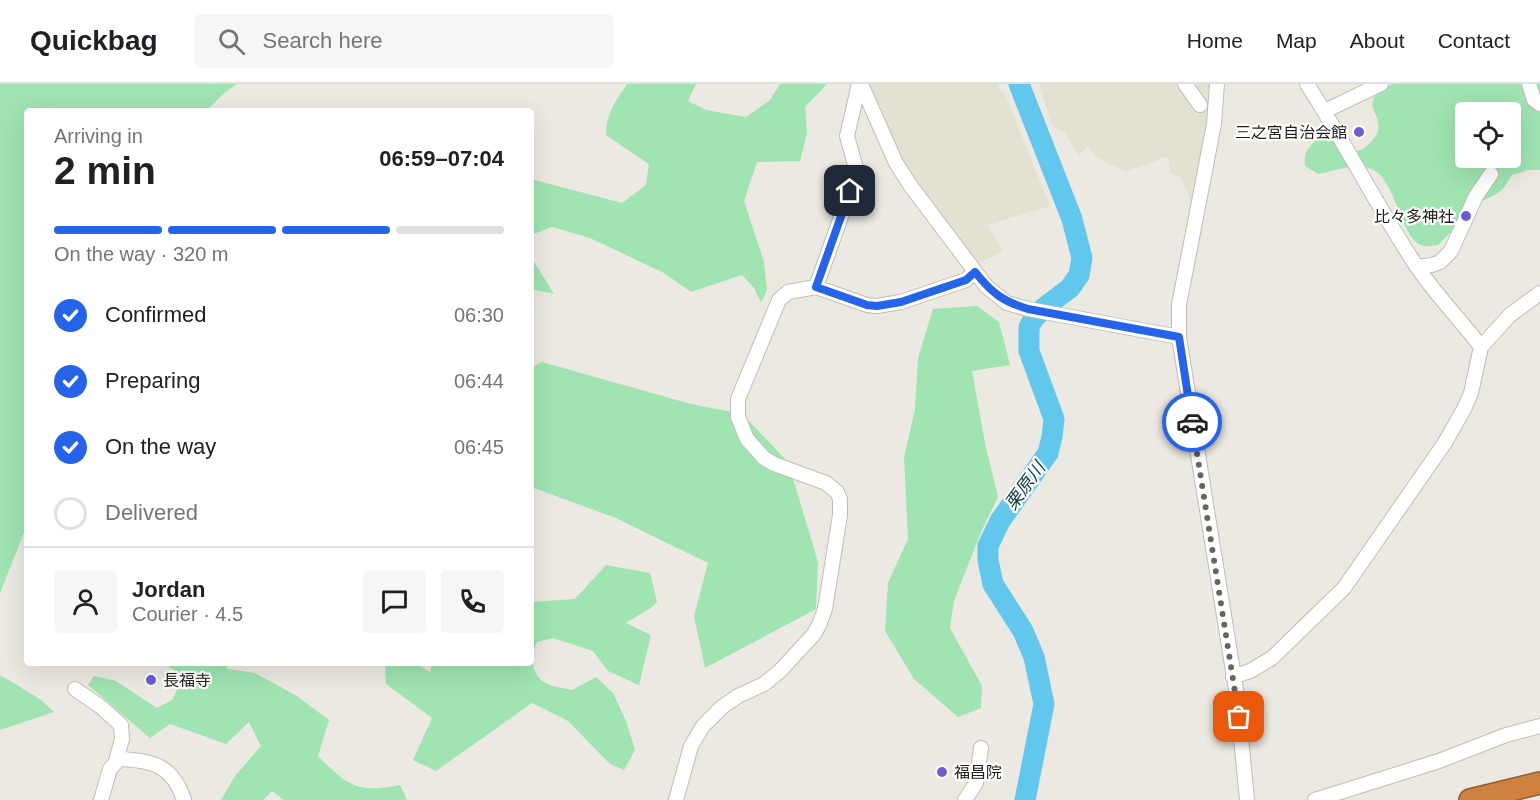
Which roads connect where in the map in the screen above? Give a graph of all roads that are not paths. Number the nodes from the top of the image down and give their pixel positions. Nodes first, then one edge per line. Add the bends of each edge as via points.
1 (860, 84) edge
2 (1185, 84) edge
3 (1217, 84) edge
4 (1307, 84) edge
5 (1381, 84) edge
6 (1529, 84) edge
7 (1540, 104) edge
8 (1200, 105) dead end
9 (1325, 111) junction
10 (1491, 174) dead end
11 (1417, 267) junction
12 (975, 272) junction
13 (816, 287) junction
14 (1540, 293) edge
15 (1179, 337) junction
16 (1481, 347) junction
17 (1233, 677) junction
18 (75, 688) dead end
19 (1540, 726) edge
20 (981, 748) dead end
21 (116, 761) junction
22 (1540, 783) edge
23 (101, 800) edge
24 (184, 800) edge
25 (676, 800) edge
26 (965, 800) edge
27 (1247, 800) edge
28 (1315, 800) edge
29 (1470, 800) edge

1 - 12 street via 896,163
1 - 13 street via 847,136 857,172
2 - 8 street
3 - 15 street via 1214,124 1179,305
4 - 9 street
5 - 9 street
6 - 7 street via 1534,100
9 - 11 street
10 - 11 street via 1476,196 1451,251 1432,266
11 - 16 street
12 - 13 street via 966,280 877,306
12 - 15 street via 1007,303
13 - 25 street via 788,292 779,300 737,409 747,439 764,458 826,483 837,492 840,515 825,609 814,634 780,671 722,707 703,726 691,746
14 - 16 street via 1510,315
15 - 17 street
16 - 17 street via 1464,409 1344,588 1272,658
17 - 27 street
18 - 21 street via 121,725
19 - 28 street
20 - 26 street via 976,783
21 - 23 street
21 - 24 street via 130,759 158,765 179,783
22 - 29 highway

